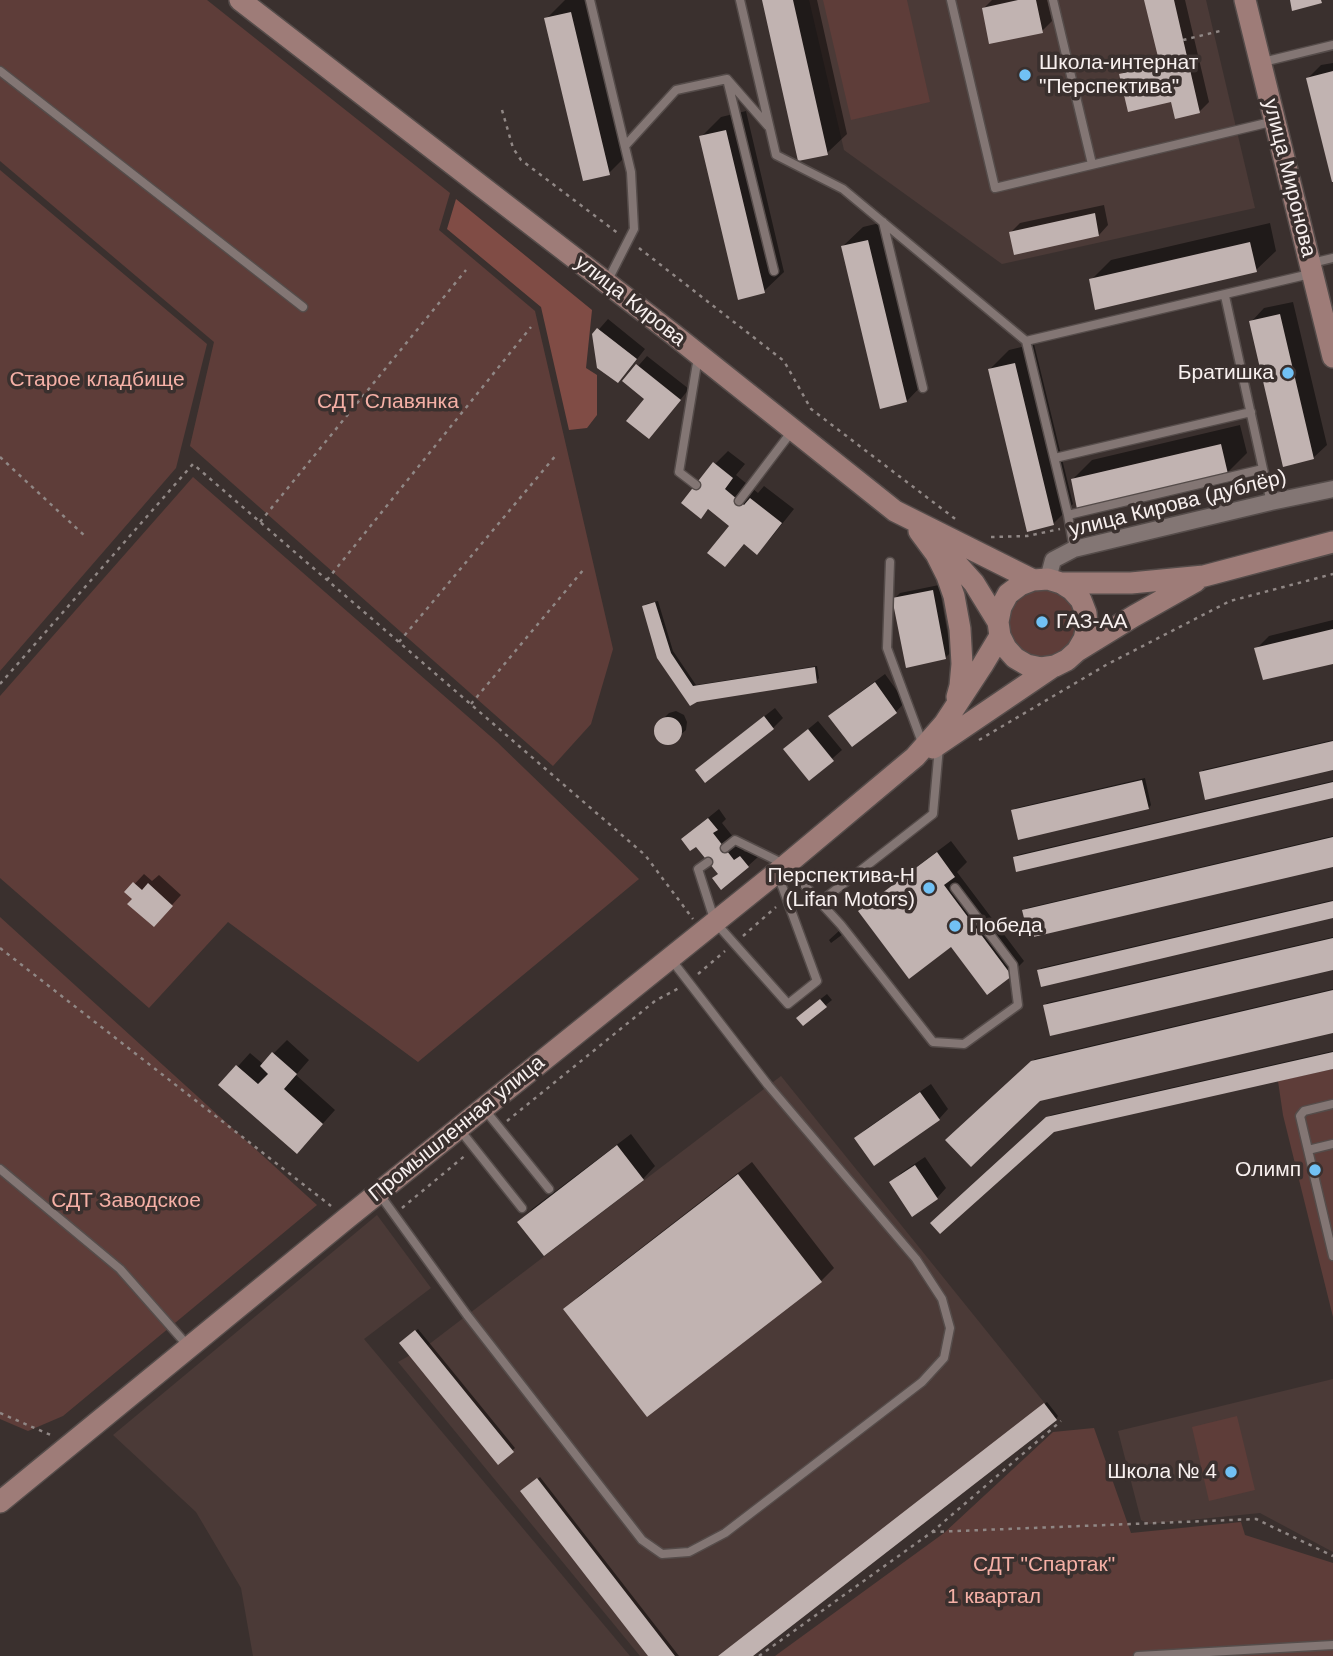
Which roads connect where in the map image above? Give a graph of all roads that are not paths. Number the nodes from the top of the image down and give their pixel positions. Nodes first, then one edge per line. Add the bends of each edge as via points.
1 (240, 0) edge
2 (590, 0) edge
3 (740, 0) edge
4 (951, 0) edge
5 (1053, 0) edge
6 (1245, 0) edge
7 (1333, 45) edge
8 (1260, 63) junction
9 (0, 71) edge
10 (727, 79) junction
11 (1275, 121) junction
12 (770, 129) junction
13 (625, 146) junction
14 (1092, 164) junction
15 (883, 222) junction
16 (1333, 258) edge
17 (1312, 268) junction
18 (774, 271) dead end
19 (606, 283) junction
20 (1225, 296) junction
21 (303, 307) dead end
22 (1026, 341) junction
23 (698, 354) junction
24 (1333, 357) edge
25 (923, 388) dead end
26 (1251, 412) junction
27 (793, 430) junction
28 (1055, 458) junction
29 (1263, 469) junction
30 (695, 485) dead end
31 (1333, 489) edge
32 (740, 501) dead end
33 (1271, 502) junction
34 (895, 512) junction
35 (1069, 515) junction
36 (919, 531) junction
37 (1333, 541) edge
38 (1074, 549) junction
39 (890, 562) dead end
40 (1205, 576) junction
41 (1047, 581) junction
42 (999, 629) junction
43 (1077, 651) junction
44 (1055, 666) junction
45 (954, 708) junction
46 (926, 749) junction
47 (725, 848) dead end
48 (708, 862) dead end
49 (782, 868) junction
50 (955, 888) dead end
51 (820, 902) junction
52 (709, 927) junction
53 (670, 958) junction
54 (1333, 1104) edge
55 (484, 1108) junction
56 (458, 1128) junction
57 (1333, 1144) edge
58 (1308, 1150) junction
59 (0, 1169) edge
60 (549, 1189) dead end
61 (378, 1193) junction
62 (522, 1208) dead end
63 (1333, 1256) edge
64 (189, 1348) junction
65 (0, 1502) edge
66 (1333, 1645) edge
67 (1138, 1656) edge

1 - 19 main road, улица Кирова
2 - 13 lane
3 - 12 lane
4 - 14 lane via 995,187
5 - 14 lane
6 - 8 main road, улица Миронова
7 - 8 lane
8 - 11 main road, улица Миронова
9 - 21 lane
10 - 12 lane
10 - 13 lane via 676,90
10 - 18 lane
11 - 14 lane
11 - 17 main road, улица Миронова
12 - 15 lane via 776,155 843,189
13 - 19 lane via 634,229
15 - 22 lane
15 - 25 lane
16 - 17 lane
17 - 20 lane
17 - 24 main road, улица Миронова
19 - 23 main road, улица Кирова
20 - 22 lane
20 - 26 lane
22 - 28 lane
23 - 27 main road, улица Кирова
23 - 30 lane via 679,472
26 - 28 lane
26 - 29 lane
27 - 32 lane
27 - 34 main road, улица Кирова
28 - 35 lane
29 - 33 lane
29 - 35 lane
31 - 33 street, улица Кирова (дублёр)
33 - 38 street, улица Кирова (дублёр)
34 - 36 main road
34 - 41 main road, улица Кирова
35 - 38 lane
36 - 42 main road via 974,583
36 - 45 main road via 936,554 954,596 962,664
37 - 40 main road, улица Кирова
38 - 41 street, улица Кирова (дублёр) via 1053,560
39 - 46 lane via 887,648
40 - 41 main road, улица Кирова via 1131,583
40 - 43 main road
41 - 42 main road via 1020,585 1009,594 1001,607
41 - 43 main road via 1072,590 1081,600 1087,626
42 - 44 main road via 1015,658 1041,668
42 - 45 main road via 982,666
43 - 44 main road
44 - 46 main road
45 - 46 main road
46 - 49 main road, Промышленная улица
46 - 51 lane via 933,814
47 - 49 lane via 735,840
48 - 52 lane via 698,869
49 - 51 lane
49 - 52 main road, Промышленная улица
49 - 52 lane via 817,981 788,1004
50 - 51 lane via 1013,965 1018,1005 964,1044 933,1042
52 - 53 main road, Промышленная улица
53 - 55 main road, Промышленная улица
53 - 61 lane via 768,1085 916,1259 942,1298 950,1328 944,1358 922,1382 725,1533 689,1552 662,1554 642,1540
54 - 58 lane via 1301,1114
55 - 56 main road, Промышленная улица
55 - 60 lane
56 - 61 main road, Промышленная улица
56 - 62 lane
57 - 58 lane
58 - 63 lane
59 - 64 lane via 120,1269
61 - 64 main road, Промышленная улица
64 - 65 main road, Промышленная улица
66 - 67 lane

